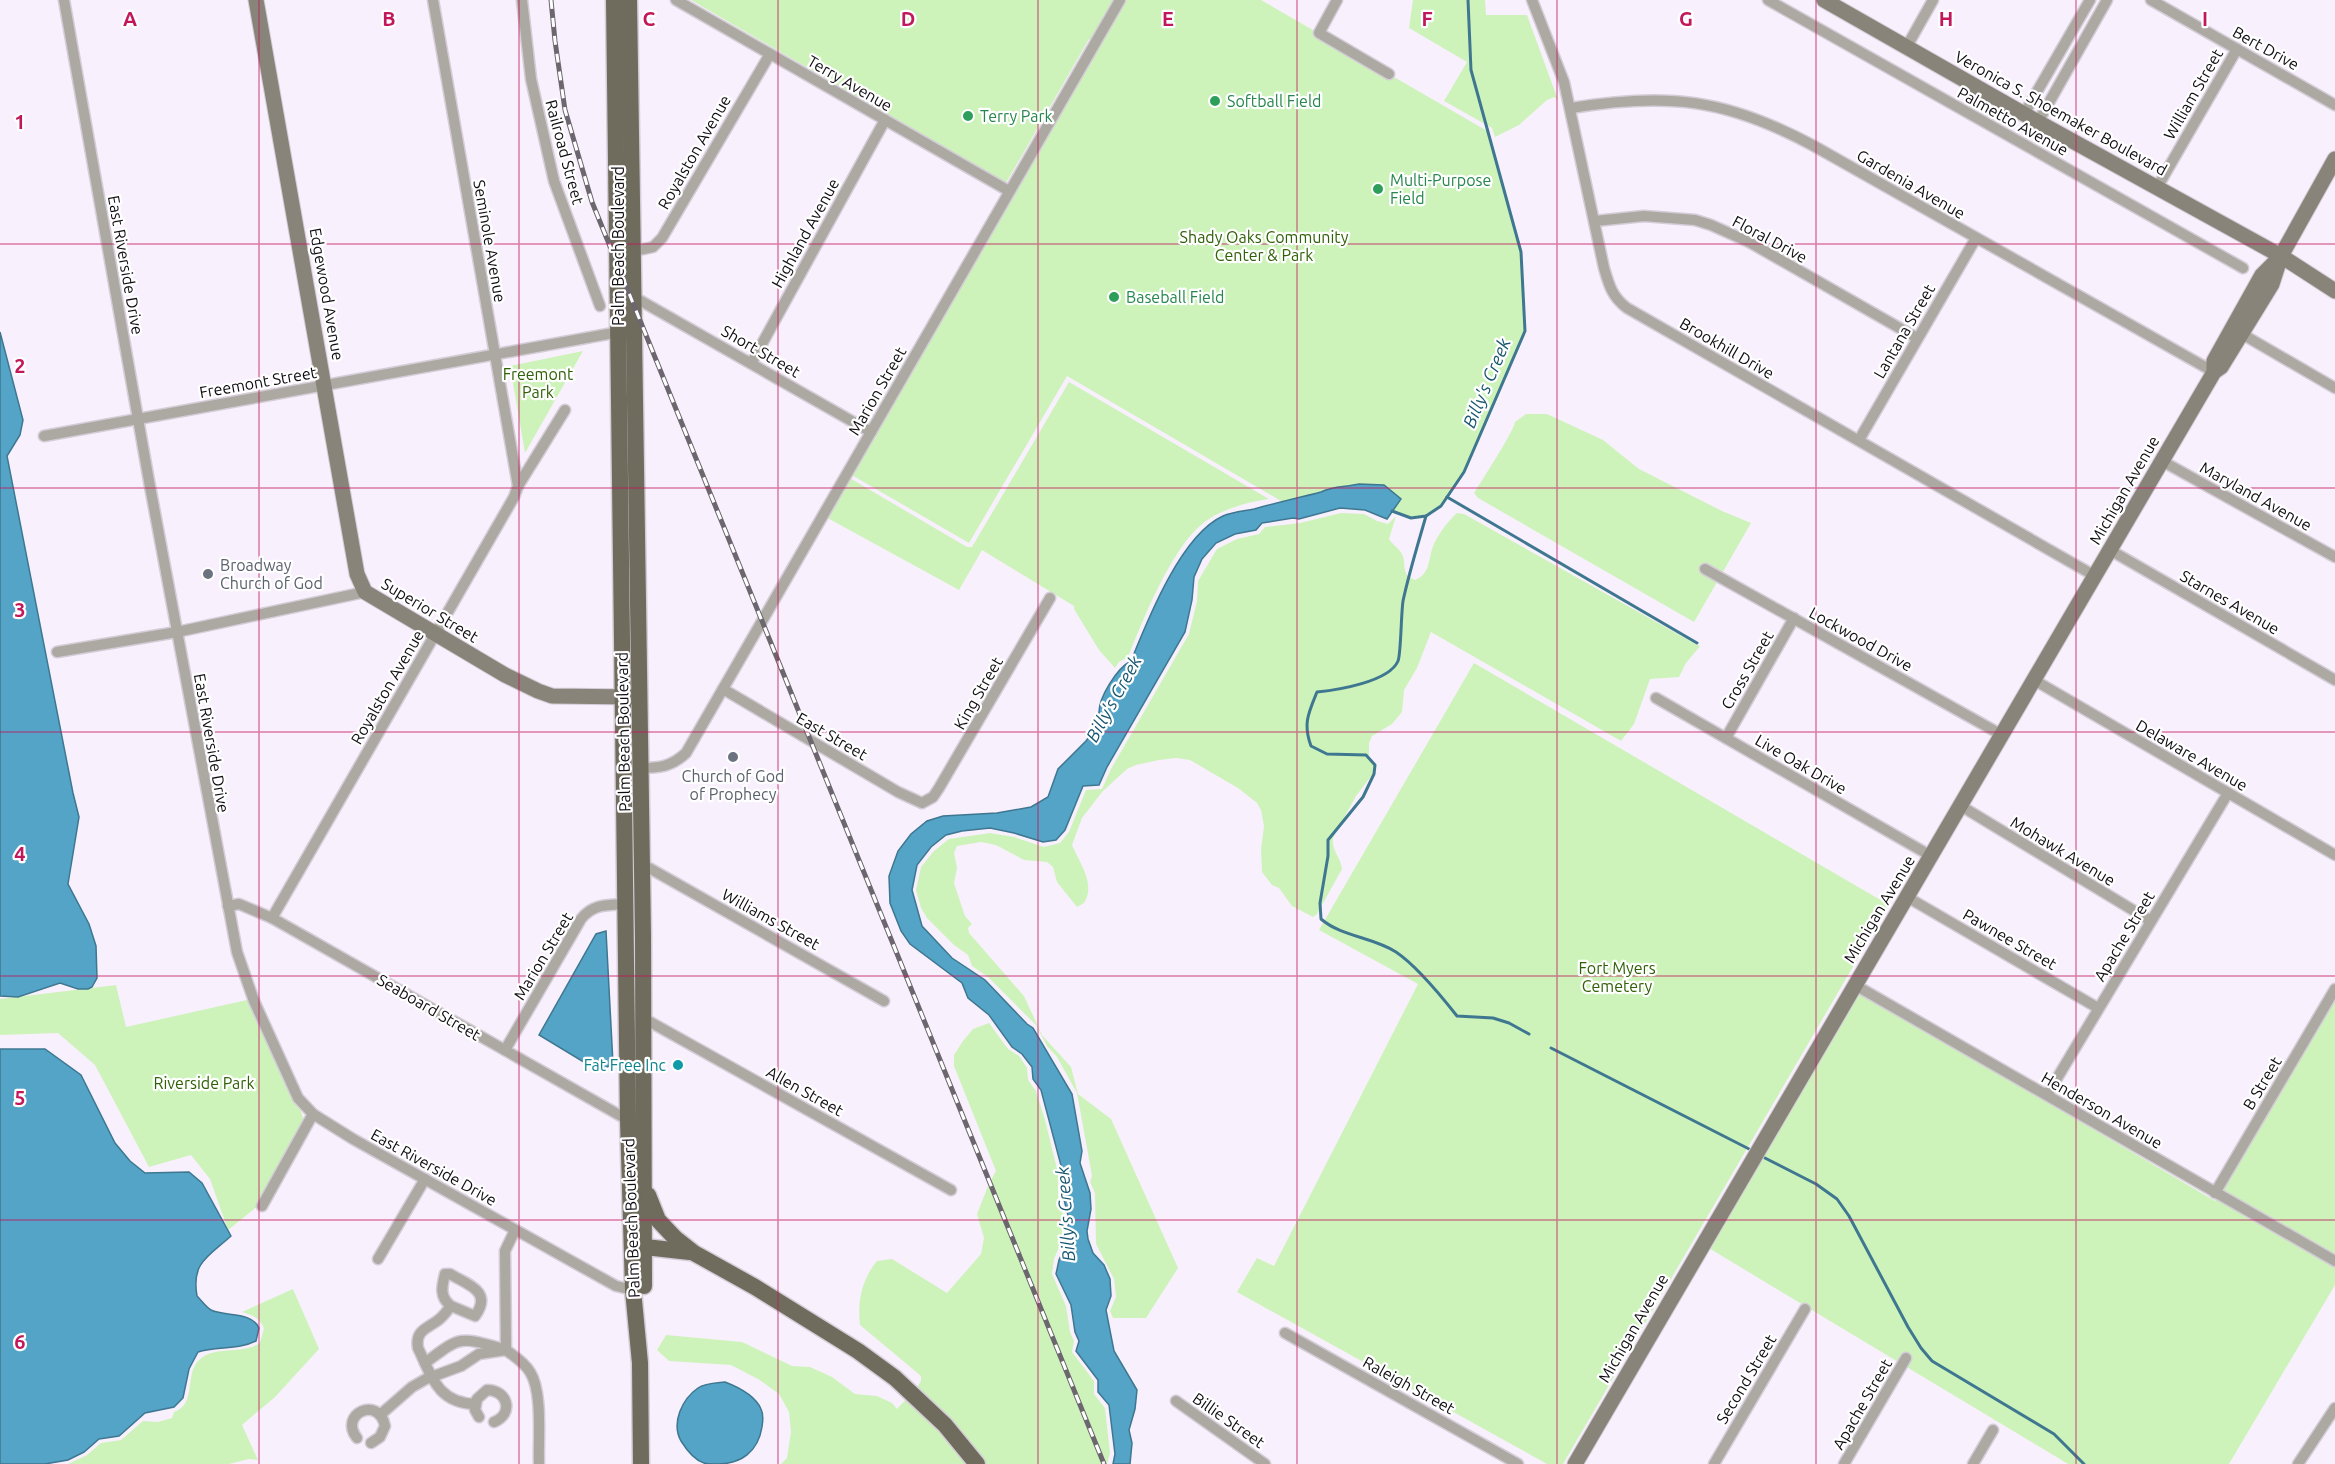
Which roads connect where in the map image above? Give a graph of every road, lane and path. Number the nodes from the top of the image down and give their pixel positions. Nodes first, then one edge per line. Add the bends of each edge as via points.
1 (64, 0) edge
2 (256, 0) edge
3 (433, 0) edge
4 (522, 0) edge
5 (614, 0) edge
6 (629, 0) edge
7 (676, 0) edge
8 (1119, 0) edge
9 (1337, 0) edge
10 (1532, 0) edge
11 (1768, 0) edge
12 (1824, 0) edge
13 (1933, 0) edge
14 (2090, 0) edge
15 (2107, 0) edge
16 (2151, 0) edge
17 (1906, 48) junction
18 (2236, 49) junction
19 (770, 54) junction
20 (1389, 74) dead end
21 (2335, 105) edge
22 (1571, 108) junction
23 (2024, 114) junction
24 (885, 120) junction
25 (2038, 122) junction
26 (617, 156) junction
27 (2335, 159) edge
28 (2158, 186) junction
29 (1009, 191) junction
30 (1595, 221) junction
31 (1976, 238) junction
32 (634, 251) junction
33 (2281, 256) junction
34 (2243, 268) dead end
35 (2335, 280) edge
36 (2335, 291) edge
37 (634, 297) junction
38 (600, 306) dead end
39 (619, 332) junction
40 (2242, 334) junction
41 (1917, 338) junction
42 (495, 353) junction
43 (752, 362) junction
44 (2214, 372) junction
45 (324, 386) junction
46 (2335, 388) edge
47 (564, 410) dead end
48 (138, 419) junction
49 (871, 432) junction
50 (44, 436) dead end
51 (1859, 440) junction
52 (636, 448) junction
53 (2162, 461) junction
54 (518, 486) junction
55 (2110, 550) junction
56 (2335, 557) edge
57 (1705, 569) dead end
58 (2095, 576) junction
59 (365, 592) junction
60 (1050, 598) dead end
61 (1794, 618) junction
62 (177, 632) junction
63 (435, 634) junction
64 (57, 652) dead end
65 (2034, 680) junction
66 (2335, 680) edge
67 (723, 689) junction
68 (630, 697) junction
69 (1656, 698) dead end
70 (2002, 735) junction
71 (1726, 738) junction
72 (640, 768) junction
73 (2228, 793) junction
74 (928, 800) joint
75 (1961, 806) junction
76 (2335, 855) edge
77 (1931, 856) junction
78 (642, 864) junction
79 (1907, 897) junction
80 (626, 904) junction
81 (228, 906) junction
82 (272, 918) junction
83 (2151, 921) junction
84 (1855, 985) junction
85 (627, 987) junction
86 (2335, 989) edge
87 (884, 1001) dead end
88 (2098, 1008) junction
89 (643, 1018) junction
90 (505, 1050) junction
91 (2047, 1095) junction
92 (313, 1114) junction
93 (628, 1120) junction
94 (644, 1177) junction
95 (425, 1179) junction
96 (951, 1190) dead end
97 (2215, 1193) junction
98 (262, 1206) dead end
99 (515, 1230) junction
100 (639, 1246) junction
101 (694, 1253) junction
102 (378, 1259) dead end
103 (2335, 1261) edge
104 (633, 1290) junction
105 (451, 1306) dead end
106 (1805, 1309) dead end
107 (1285, 1333) dead end
108 (506, 1350) junction
109 (640, 1358) junction
110 (1906, 1358) dead end
111 (425, 1363) junction
112 (432, 1377) junction
113 (1176, 1401) dead end
114 (475, 1404) junction
115 (2335, 1407) edge
116 (380, 1415) junction
117 (479, 1417) dead end
118 (494, 1422) dead end
119 (1993, 1430) dead end
120 (357, 1438) dead end
121 (371, 1443) dead end
122 (539, 1464) edge
123 (641, 1464) edge
124 (977, 1464) edge
125 (1265, 1464) edge
126 (1518, 1464) edge
127 (1575, 1464) edge
128 (1714, 1464) edge
129 (1844, 1464) edge
130 (1973, 1464) edge
131 (2298, 1464) edge

1 - 48 street, East Riverside Drive
2 - 45 street, Edgewood Avenue
3 - 42 street, Seminole Avenue
4 - 38 street, Railroad Street via 531,79 554,181
5 - 26 main road, Palm Beach Boulevard
6 - 32 main road, Palm Beach Boulevard
7 - 19 street, Terry Avenue
8 - 29 street, Marion Street
9 - 20 street via 1318,33
10 - 22 street, Brookhill Drive
11 - 34 street, Palmetto Avenue
12 - 17 street, Veronica S. Shoemaker Boulevard
13 - 17 street
14 - 23 street
15 - 25 street
16 - 18 street, Bert Drive
17 - 23 street, Veronica S. Shoemaker Boulevard
18 - 21 street, Bert Drive
18 - 28 street, William Street
19 - 24 street, Terry Avenue
19 - 32 street, Royalston Avenue via 662,238 653,247
22 - 30 street, Brookhill Drive
22 - 31 street, Gardenia Avenue via 1664,99 1749,116 1787,131
23 - 25 street, Veronica S. Shoemaker Boulevard
24 - 29 street, Terry Avenue
24 - 43 street, Highland Avenue
25 - 28 street, Veronica S. Shoemaker Boulevard
26 - 32 main road via 622,163 623,229
26 - 39 main road, Palm Beach Boulevard
27 - 33 street, Michigan Avenue
28 - 33 street, Veronica S. Shoemaker Boulevard
29 - 49 street, Marion Street
30 - 41 street, Floral Drive via 1654,216 1711,225 1749,242
30 - 51 street, Brookhill Drive via 1610,291 1618,301
31 - 41 street, Lantana Street
31 - 44 street, Gardenia Avenue
32 - 37 main road, Palm Beach Boulevard
33 - 35 street, Veronica S. Shoemaker Boulevard
33 - 36 street, Veronica S. Shoemaker Boulevard
33 - 40 street, Michigan Avenue via 2272,284
33 - 44 street, Michigan Avenue via 2262,275 2214,361
37 - 43 street, Short Street
37 - 52 main road, Palm Beach Boulevard
39 - 42 street, Freemont Street
39 - 52 main road via 627,346 628,422
39 - 68 main road, Palm Beach Boulevard
40 - 44 street, Michigan Avenue
40 - 46 street
41 - 51 street, Lantana Street
42 - 45 street, Freemont Street
42 - 54 street, Seminole Avenue
43 - 49 street, Short Street
44 - 53 street, Michigan Avenue
45 - 48 street, Freemont Street
45 - 59 street, Edgewood Avenue via 357,574
47 - 54 street, Royalston Avenue
48 - 50 street, Freemont Street
48 - 62 street, East Riverside Drive
49 - 67 street, Marion Street
51 - 58 street, Brookhill Drive
52 - 68 main road, Palm Beach Boulevard
53 - 55 street, Michigan Avenue
53 - 56 street, Maryland Avenue
54 - 63 street, Royalston Avenue
55 - 58 street, Michigan Avenue
55 - 66 street, Starnes Avenue
57 - 61 street, Lockwood Drive
58 - 65 street, Michigan Avenue
59 - 62 street, Superior Street
59 - 63 street, Superior Street
60 - 74 street, King Street via 945,779
61 - 70 street, Lockwood Drive
61 - 71 street, Cross Street
62 - 64 street, Superior Street
62 - 81 street, East Riverside Drive
63 - 68 street, Superior Street via 552,696
63 - 82 street, Royalston Avenue
65 - 70 street, Michigan Avenue
65 - 73 street, Delaware Avenue
67 - 72 street, Marion Street via 686,753 665,767
67 - 74 street, East Street via 898,792 922,802
68 - 72 main road, Palm Beach Boulevard
68 - 80 main road, Palm Beach Boulevard
69 - 71 street, Live Oak Drive
70 - 75 street, Michigan Avenue
71 - 77 street, Live Oak Drive
72 - 78 main road, Palm Beach Boulevard
73 - 76 street, Delaware Avenue
73 - 83 street, Apache Street
75 - 77 street, Michigan Avenue
75 - 83 street, Mohawk Avenue
77 - 79 street, Michigan Avenue
78 - 87 street, Williams Street
78 - 89 main road, Palm Beach Boulevard
79 - 84 street, Michigan Avenue
79 - 88 street, Pawnee Street
80 - 85 main road, Palm Beach Boulevard
80 - 90 street, Marion Street via 588,910
81 - 82 street, Seaboard Street via 239,904
81 - 92 street, East Riverside Drive via 243,974 254,1001 293,1089
82 - 90 street, Seaboard Street
83 - 88 street, Apache Street
84 - 91 street, Henderson Avenue
84 - 127 street, Michigan Avenue
85 - 89 main road
85 - 93 main road, Palm Beach Boulevard
86 - 97 street, B Street
88 - 91 street, Apache Street
89 - 94 main road, Palm Beach Boulevard
89 - 96 street, Allen Street
90 - 93 street, Seaboard Street
91 - 97 street, Henderson Avenue
92 - 95 street, East Riverside Drive
92 - 98 street
93 - 100 main road, Palm Beach Boulevard
94 - 100 main road
94 - 101 main road via 653,1212
95 - 99 street, East Riverside Drive
95 - 102 street
97 - 103 street, Henderson Avenue
99 - 104 street, East Riverside Drive via 616,1286
99 - 108 street via 505,1251
100 - 101 main road
100 - 104 main road, Palm Beach Boulevard
100 - 109 main road via 644,1334
101 - 124 main road via 886,1371 930,1408
104 - 109 main road, Palm Beach Boulevard
105 - 111 street via 442,1318 420,1333 417,1341
106 - 128 street, Second Street
107 - 126 street, Raleigh Street
108 - 111 street via 465,1339 453,1342
108 - 112 street via 479,1354
108 - 122 street via 532,1374
109 - 123 main road, Palm Beach Boulevard
110 - 129 street, Apache Street
111 - 112 street
112 - 114 street via 451,1399 460,1404
112 - 116 street via 412,1387
113 - 125 street, Billie Street
114 - 117 street
114 - 118 street via 487,1390 501,1394 507,1409
115 - 131 street
116 - 120 street via 366,1410 356,1415 352,1430
116 - 121 street via 384,1432
119 - 130 street

